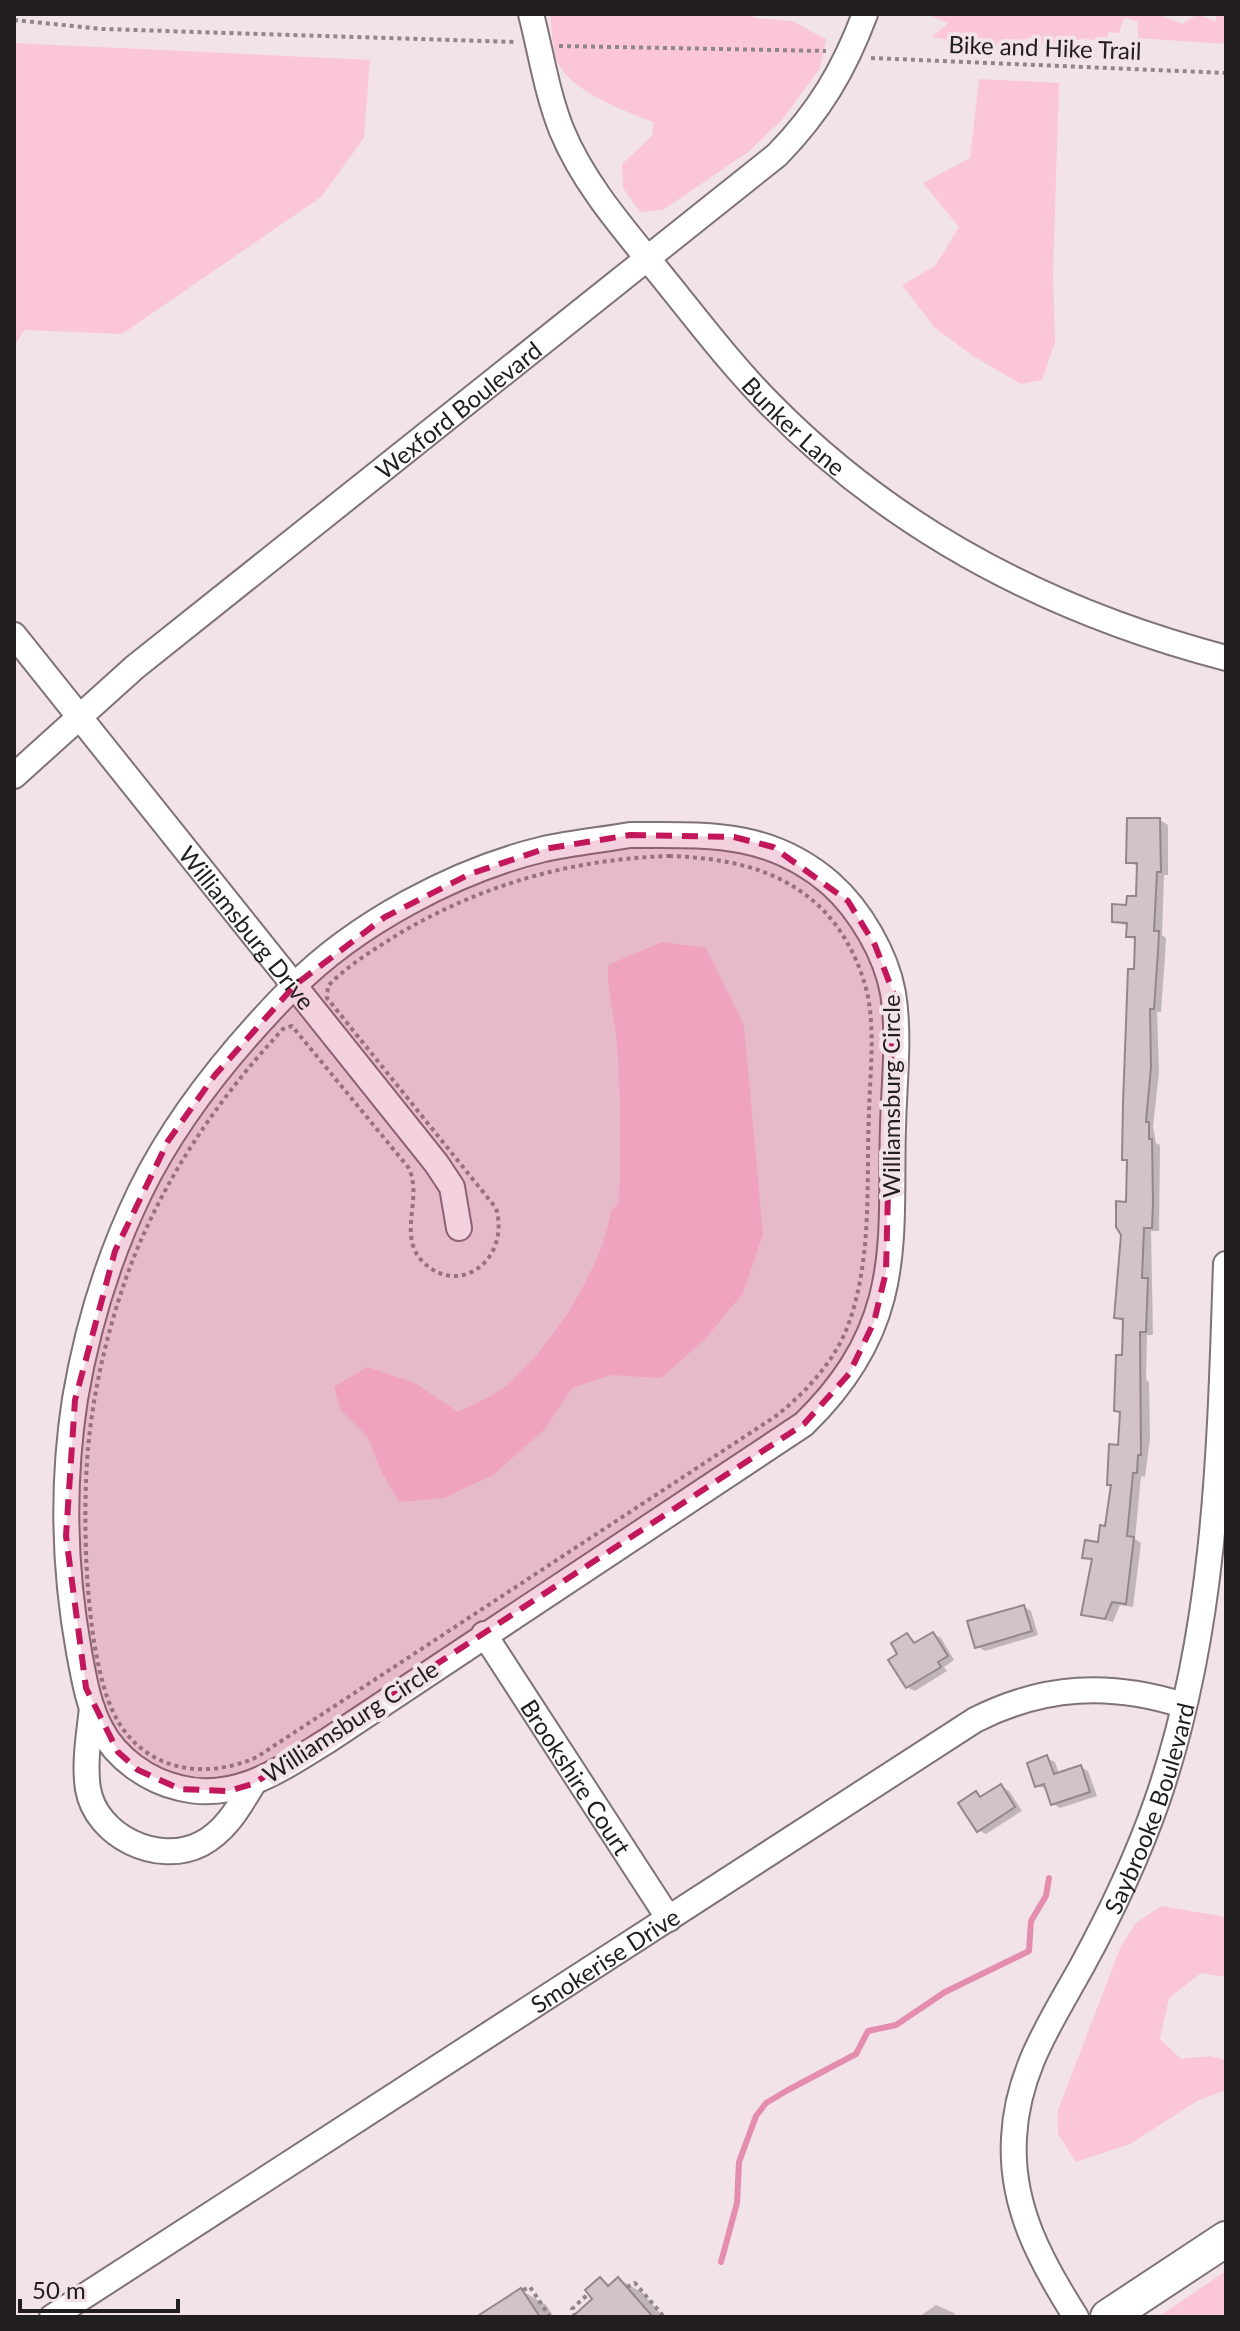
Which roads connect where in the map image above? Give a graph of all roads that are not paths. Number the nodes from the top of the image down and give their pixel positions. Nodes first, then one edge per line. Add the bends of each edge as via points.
1 (531, 14) edge
2 (865, 14) edge
3 (647, 257) junction
4 (14, 635) edge
5 (1226, 658) edge
6 (79, 715) junction
7 (14, 776) edge
8 (295, 985) junction
9 (459, 1228) dead end
10 (1226, 1264) edge
11 (484, 1634) junction
12 (1183, 1705) junction
13 (92, 1706) junction
14 (253, 1784) junction
15 (669, 1919) junction
16 (1226, 2239) edge
17 (52, 2317) edge
18 (1076, 2317) edge
19 (1108, 2317) edge

1 - 3 street, Bunker Lane via 562,132 579,167
2 - 3 street, Wexford Boulevard via 843,69 807,125 777,155
3 - 5 street, Bunker Lane via 772,407 832,462 911,522 1045,597 1125,629
3 - 6 street, Wexford Boulevard
4 - 6 street, Williamsburg Drive
6 - 7 street, Wexford Boulevard
6 - 8 street, Williamsburg Drive
8 - 9 street, Williamsburg Drive via 436,1163 452,1187
8 - 11 street, Williamsburg Circle via 385,917 427,893 503,862 544,849 630,835 718,835 773,847 830,883 859,915 893,992 886,1272 874,1322 849,1374 804,1424
8 - 13 street, Williamsburg Circle via 215,1075 168,1141 135,1203 93,1317 75,1400 66,1536 75,1629
10 - 12 street, Saybrooke Boulevard via 1214,1519
11 - 14 street, Williamsburg Circle via 327,1741
11 - 15 street, Brookshire Court
12 - 15 street, Smokerise Drive via 1125,1691 1081,1689 1001,1707 908,1760
12 - 18 street, Saybrooke Boulevard via 1174,1750 1127,1877 1051,2016 1019,2097 1014,2168 1023,2216
13 - 14 street, Williamsburg Circle via 118,1752 160,1782 207,1792
13 - 14 street via 88,1791 112,1831 140,1847 172,1851 198,1846 236,1813
15 - 17 street, Smokerise Drive
16 - 19 main road

